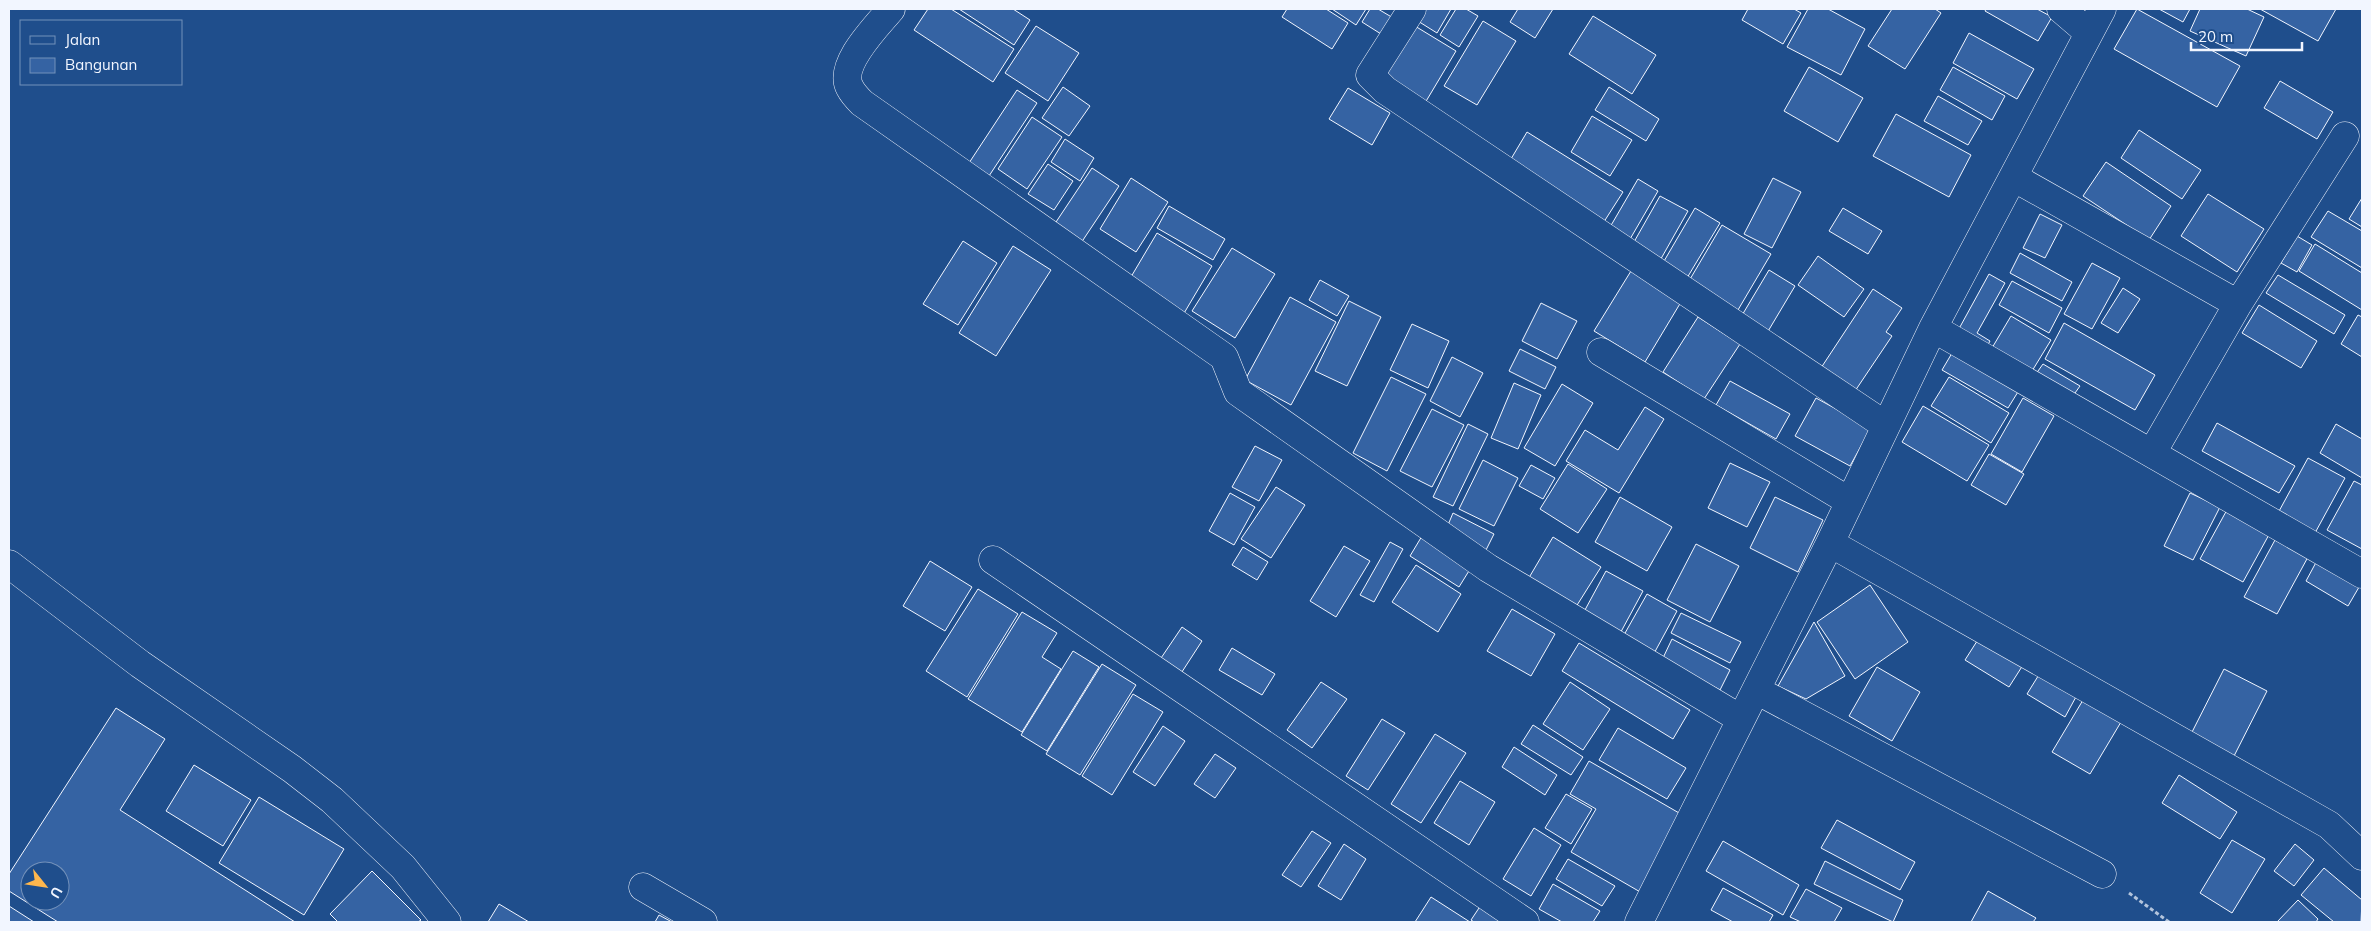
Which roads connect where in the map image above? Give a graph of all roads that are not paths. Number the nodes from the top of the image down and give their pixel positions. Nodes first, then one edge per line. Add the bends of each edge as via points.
1 (891, 9) edge
2 (1412, 9) edge
3 (2061, 9) edge
4 (2102, 9) edge
5 (2089, 33) junction
6 (2345, 136) dead end
7 (2013, 177) junction
8 (2238, 304) junction
9 (1933, 328) junction
10 (1601, 352) dead end
11 (1885, 425) junction
12 (2152, 453) junction
13 (1850, 501) junction
14 (1830, 543) junction
15 (993, 560) dead end
16 (9, 564) edge
17 (2362, 574) edge
18 (1756, 690) junction
19 (1741, 719) junction
20 (2362, 856) edge
21 (2102, 874) road end
22 (643, 887) dead end
23 (447, 922) edge
24 (703, 922) edge
25 (1525, 922) edge
26 (1639, 922) edge

1 - 19 street via 853,56 848,71 849,87 862,103 1224,357 1238,392 1488,568
2 - 11 street via 1370,75 1385,90
3 - 5 street
4 - 5 street
5 - 7 street
6 - 8 street
7 - 8 street
7 - 9 street
8 - 12 street
9 - 11 street
9 - 12 street
10 - 13 street
11 - 13 street
12 - 17 street
13 - 14 street
14 - 18 street
14 - 20 street via 2329,825
15 - 25 street
16 - 23 street via 140,664 332,800 403,867
18 - 19 street
18 - 21 street
19 - 26 street
22 - 24 street

